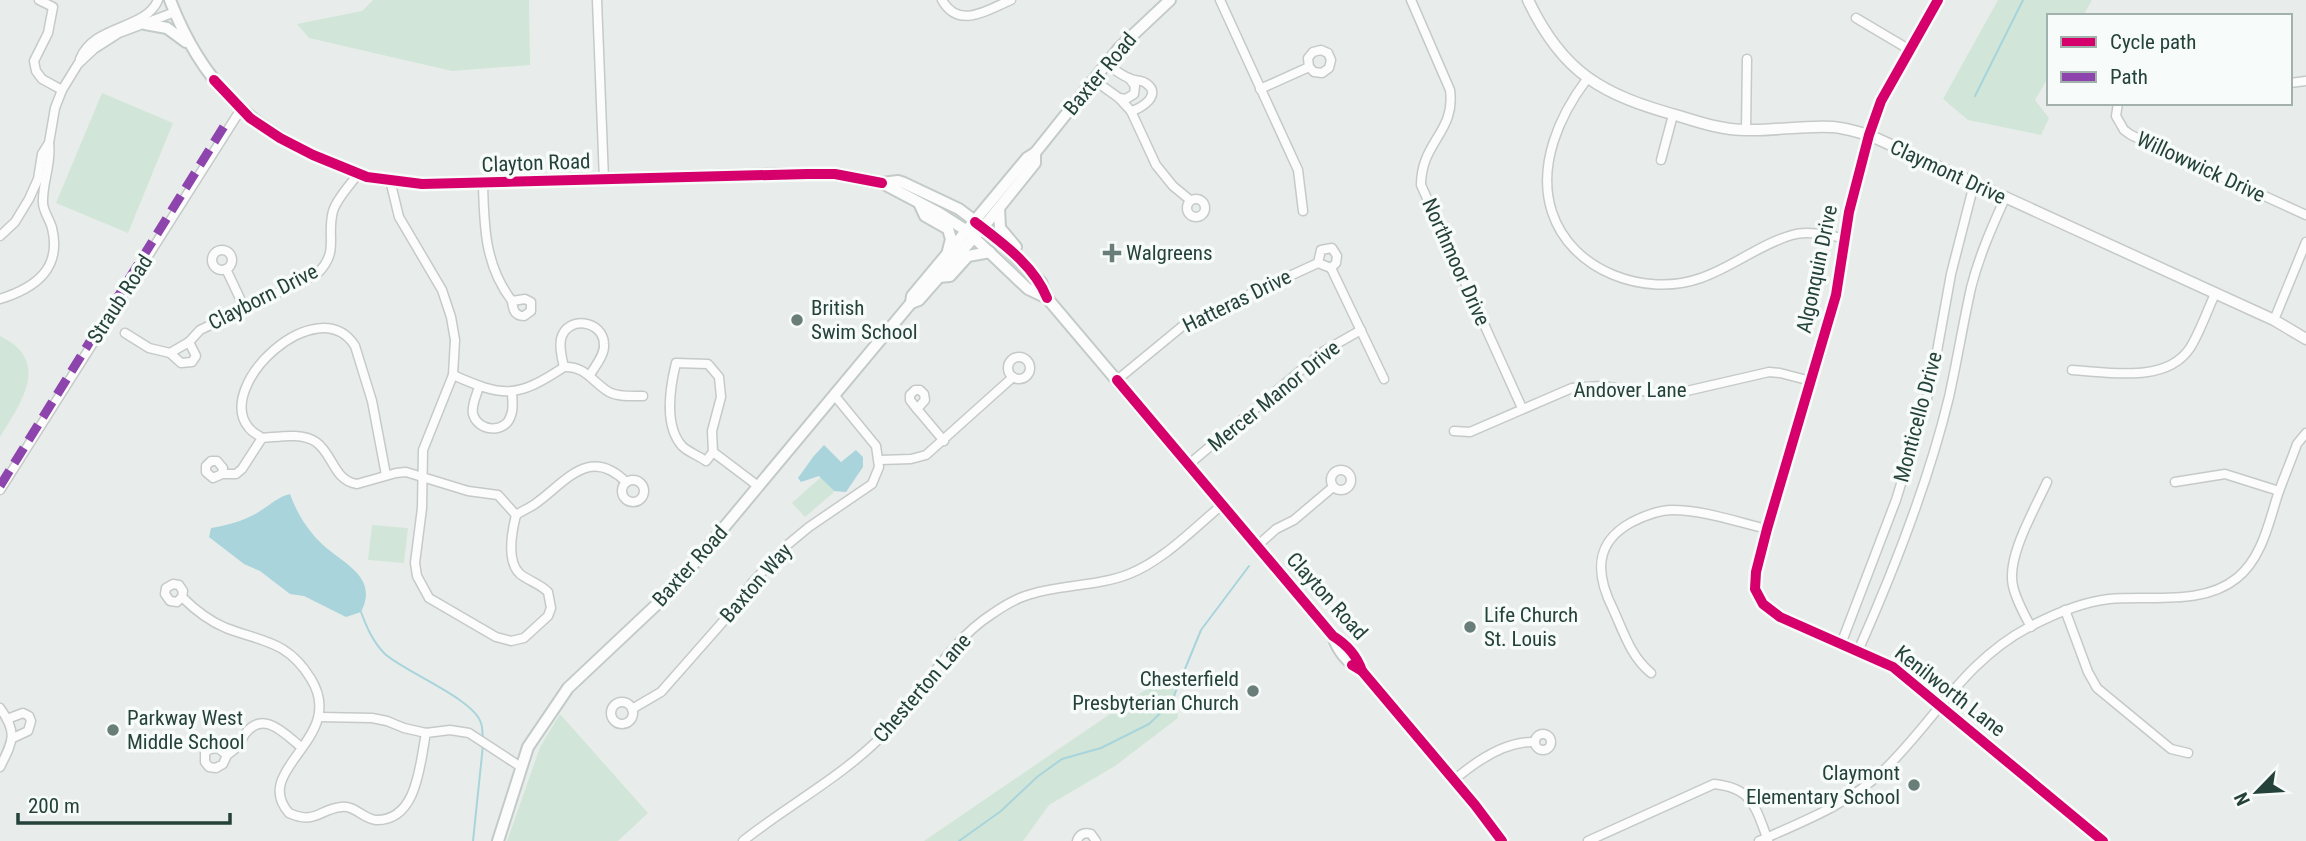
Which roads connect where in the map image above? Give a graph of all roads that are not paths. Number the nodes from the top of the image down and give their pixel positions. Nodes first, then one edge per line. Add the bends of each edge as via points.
1 (39, 0) edge
2 (158, 0) edge
3 (170, 0) edge
4 (597, 0) edge
5 (942, 0) edge
6 (1011, 0) edge
7 (1170, 0) edge
8 (1220, 0) edge
9 (1411, 0) edge
10 (1938, 0) edge
11 (1531, 1) edge
12 (175, 12) junction
13 (1856, 18) dead end
14 (145, 24) junction
15 (191, 47) junction
16 (1910, 50) junction
17 (1747, 59) dead end
18 (78, 64) junction
19 (1106, 64) junction
20 (1309, 67) dead end
21 (1129, 78) junction
22 (1587, 79) junction
23 (1094, 80) junction
24 (1260, 89) junction
25 (62, 90) junction
26 (1119, 98) junction
27 (2118, 105) edge
28 (241, 109) junction
29 (1131, 111) junction
30 (1673, 115) junction
31 (1746, 130) junction
32 (1869, 135) junction
33 (49, 143) junction
34 (1035, 153) junction
35 (1661, 160) dead end
36 (358, 174) junction
37 (390, 180) junction
38 (604, 180) junction
39 (882, 183) junction
40 (483, 184) junction
41 (1974, 184) junction
42 (2005, 198) junction
43 (29, 199) junction
44 (1189, 200) dead end
45 (919, 203) junction
46 (999, 208) junction
47 (1303, 211) dead end
48 (2306, 215) edge
49 (0, 228) edge
50 (975, 229) junction
51 (0, 236) edge
52 (1845, 238) junction
53 (2306, 242) edge
54 (990, 252) junction
55 (947, 254) junction
56 (1022, 261) junction
57 (1318, 263) junction
58 (1331, 268) junction
59 (226, 269) dead end
60 (939, 277) junction
61 (2215, 294) junction
62 (1046, 298) junction
63 (0, 299) edge
64 (512, 301) dead end
65 (911, 303) junction
66 (245, 309) junction
67 (2274, 320) junction
68 (1361, 330) junction
69 (125, 333) dead end
70 (2306, 339) edge
71 (189, 342) junction
72 (170, 353) junction
73 (564, 367) junction
74 (2072, 370) dead end
75 (453, 374) junction
76 (590, 375) junction
77 (1013, 377) dead end
78 (1384, 379) dead end
79 (1117, 380) junction
80 (1811, 381) junction
81 (480, 386) junction
82 (512, 392) junction
83 (643, 396) dead end
84 (835, 396) junction
85 (1522, 408) junction
86 (917, 409) dead end
87 (1454, 431) dead end
88 (2306, 433) edge
89 (262, 438) junction
90 (944, 441) junction
91 (713, 452) junction
92 (880, 460) junction
93 (1188, 465) junction
94 (222, 474) dead end
95 (386, 475) junction
96 (422, 477) junction
97 (625, 482) dead end
98 (2047, 482) dead end
99 (2175, 482) dead end
100 (758, 486) junction
101 (1333, 486) dead end
102 (0, 490) edge
103 (2279, 491) junction
104 (1222, 505) junction
105 (516, 515) junction
106 (1767, 529) junction
107 (1257, 546) junction
108 (182, 597) dead end
109 (1758, 597) joint
110 (2065, 611) junction
111 (2031, 627) junction
112 (1841, 644) junction
113 (1858, 651) junction
114 (1651, 673) dead end
115 (1940, 705) junction
116 (0, 708) edge
117 (632, 709) dead end
118 (320, 717) junction
119 (7, 719) junction
120 (426, 733) junction
121 (13, 738) junction
122 (1534, 742) dead end
123 (301, 747) junction
124 (2188, 753) dead end
125 (227, 755) dead end
126 (0, 767) edge
127 (521, 767) junction
128 (1454, 780) junction
129 (1765, 840) edge
130 (498, 841) edge
131 (743, 841) edge
132 (1077, 841) edge
133 (1096, 841) edge
134 (1502, 841) edge
135 (1588, 841) edge
136 (2103, 841) edge

1 - 25 street via 53,7 48,33 34,61 36,71
2 - 18 street via 148,14 93,41
3 - 12 main road, Clayton Road
4 - 38 street
5 - 6 street via 956,15 965,17
7 - 19 main road, Baxter Road
8 - 24 street
9 - 85 street, Northmoor Drive via 1450,90 1452,105 1447,124 1424,158 1421,185
10 - 16 street, Algonquin Drive
11 - 22 street, Claymont Drive via 1554,45
12 - 14 street
12 - 15 main road, Clayton Road
13 - 16 street
14 - 15 main road via 167,28
14 - 18 street via 119,33
15 - 28 main road, Clayton Road
16 - 32 street, Algonquin Drive via 1881,101
17 - 31 street
18 - 25 street
19 - 21 street
19 - 23 main road, Baxter Road
20 - 24 street
21 - 26 street via 1134,94
21 - 29 street via 1152,90 1147,103
22 - 30 street, Claymont Drive via 1628,100
22 - 52 street via 1560,122 1547,185 1559,227 1587,261 1637,282 1669,285 1703,278 1794,234
23 - 26 street
23 - 34 main road, Baxter Road
24 - 47 street via 1298,170
25 - 33 street
26 - 29 street
27 - 48 street, Willowwick Drive via 2116,116 2131,135
28 - 36 main road, Clayton Road via 279,138
28 - 102 street, Straub Road
29 - 44 street via 1156,165
30 - 31 street, Claymont Drive
30 - 35 street
31 - 32 street, Claymont Drive via 1829,127
32 - 41 street, Claymont Drive
32 - 52 street, Algonquin Drive
33 - 43 street
33 - 63 street via 43,205 54,241 52,259 32,286
34 - 46 main road, Baxter Road via 1035,163
34 - 50 main road, Baxter Road
36 - 37 main road, Clayton Road
36 - 66 street, Clayborn Drive via 335,205 332,248 323,268
37 - 40 main road, Clayton Road
37 - 75 street via 399,217 442,290 452,317
38 - 39 main road, Clayton Road via 835,174
38 - 40 main road, Clayton Road
39 - 45 main road, Clayton Road
39 - 50 main road, Clayton Road via 898,181 928,192 959,209
40 - 64 street via 486,242
41 - 42 street, Claymont Drive
41 - 112 street, Monticello Drive via 1925,405 1896,500
42 - 61 street, Claymont Drive
42 - 113 street, Monticello Drive via 1975,274 1932,453 1900,550
43 - 49 street
43 - 51 street
45 - 50 main road, Clayton Road
45 - 55 main road via 925,216 948,229
46 - 50 main road, Baxter Road
46 - 56 main road via 1000,228 1021,251
50 - 54 main road, Clayton Road
50 - 55 main road, Baxter Road
50 - 56 main road, Clayton Road via 992,234
50 - 60 main road, Baxter Road
52 - 80 street, Algonquin Drive via 1836,295
53 - 67 street
54 - 60 main road via 968,257 950,276
54 - 62 main road, Clayton Road via 1028,289
55 - 65 main road, Baxter Road
56 - 62 main road, Clayton Road via 1041,282
57 - 58 street, Hatteras Drive
57 - 58 street via 1321,250 1332,248 1337,256
57 - 79 street, Hatteras Drive via 1185,324
58 - 68 street
59 - 66 street
60 - 65 main road, Baxter Road
61 - 67 street, Claymont Drive
61 - 74 street via 2191,347 2172,366 2154,372
62 - 79 main road, Clayton Road
65 - 84 main road, Baxter Road
66 - 71 street, Clayborn Drive via 200,330
67 - 70 street, Claymont Drive
68 - 78 street
68 - 93 street, Mercer Manor Drive via 1318,356
69 - 72 street, Clayborn Drive via 149,348
71 - 72 street, Clayborn Drive
71 - 72 street, Clayborn Drive via 196,356 192,362 181,363
73 - 76 street
73 - 76 street via 560,346 564,333 585,323 596,327 605,343
73 - 82 street via 533,386
75 - 81 street
75 - 96 street via 425,441
76 - 83 street via 613,394
77 - 90 street
79 - 93 main road, Clayton Road
80 - 85 street, Andover Lane via 1769,372 1678,393 1581,386
80 - 106 street, Algonquin Drive
81 - 82 street
81 - 82 street via 474,415 488,429 508,421
84 - 92 street via 876,446
84 - 100 main road, Baxter Road
85 - 87 street, Andover Lane via 1470,432
86 - 90 street
88 - 103 street via 2297,444
89 - 94 street via 242,469
89 - 95 street via 300,436 317,443 344,480 352,483
89 - 95 street via 248,427 242,403 258,368 286,341 320,327 337,328 355,346
90 - 92 street via 926,455
91 - 91 street via 706,461 683,447 674,434 671,381 676,363 708,364 719,377 721,397 712,431
91 - 100 street
92 - 117 street, Baxton Way via 872,484 786,546 661,692
93 - 104 main road, Clayton Road
95 - 96 street via 406,472
96 - 105 street via 498,495
96 - 105 street via 415,563 420,584 429,598 511,641 531,633 551,608 548,592 515,567
97 - 105 street via 609,468 583,468
98 - 111 street via 2012,565 2012,585
99 - 103 street via 2225,474
100 - 127 main road, Baxter Road via 671,591 568,688 528,747
101 - 107 street
103 - 110 street via 2252,562 2221,589 2189,596 2108,600
104 - 107 main road, Clayton Road
104 - 131 street, Chesterton Lane via 1157,559 1130,573 1026,595 979,623 878,741
106 - 109 street, Algonquin Drive via 1755,581
106 - 114 street via 1668,510 1639,519 1611,536 1602,558 1602,584 1638,662
107 - 128 main road, Clayton Road
108 - 118 street via 214,622 261,638 294,656 319,695
109 - 112 street, Kenilworth Lane via 1780,617
110 - 111 street
110 - 124 street via 2097,688 2171,749
111 - 115 street via 1974,666
112 - 113 street, Kenilworth Lane
113 - 115 street, Kenilworth Lane via 1893,667
115 - 129 street via 1868,785
115 - 136 street, Kenilworth Lane
116 - 119 street
118 - 120 street via 387,721
118 - 123 street
119 - 121 street
119 - 121 street via 23,713 32,721 28,731
120 - 123 street via 409,800 395,815 376,820 345,807 309,818 289,813 281,801 281,782
120 - 127 street via 469,733
121 - 126 street
122 - 128 street via 1521,741 1481,760
123 - 125 street via 267,722 251,729
127 - 130 main road, Baxter Road
128 - 134 main road, Clayton Road
129 - 135 street via 1757,810 1745,793 1714,784
132 - 133 street via 1088,833

